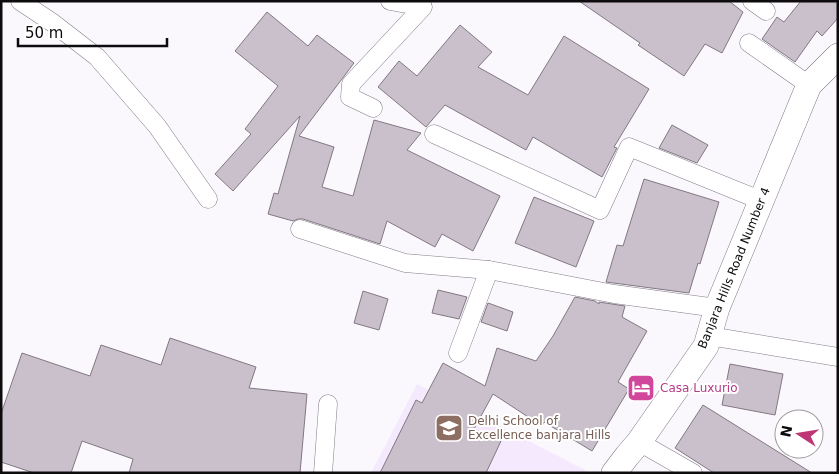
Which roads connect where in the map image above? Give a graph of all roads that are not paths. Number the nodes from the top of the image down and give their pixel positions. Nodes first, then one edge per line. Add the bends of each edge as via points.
1 (20, 1) edge
2 (390, 1) edge
3 (426, 4) edge
4 (749, 43) dead end
5 (838, 56) edge
6 (809, 85) junction
7 (373, 108) dead end
8 (434, 134) dead end
9 (208, 199) dead end
10 (762, 201) junction
11 (300, 228) dead end
12 (489, 270) junction
13 (717, 308) junction
14 (708, 336) junction
15 (458, 353) dead end
16 (838, 357) edge
17 (328, 404) dead end
18 (639, 442) junction
19 (323, 473) edge
20 (614, 473) edge
21 (692, 473) edge

1 - 9 street via 97,57 157,126
2 - 3 street
3 - 7 street via 351,84 350,97
4 - 6 street
5 - 6 street, Banjara Hills Road Number 4
6 - 10 street, Banjara Hills Road Number 4
8 - 10 street via 600,210 629,147
10 - 13 street, Banjara Hills Road Number 4
11 - 12 street via 405,262
12 - 13 street via 614,294
12 - 15 street
13 - 14 street, Banjara Hills Road Number 4
14 - 16 street
14 - 18 street, Banjara Hills Road Number 4 via 706,346
17 - 19 street
18 - 20 street, Banjara Hills Road Number 4
18 - 21 street

